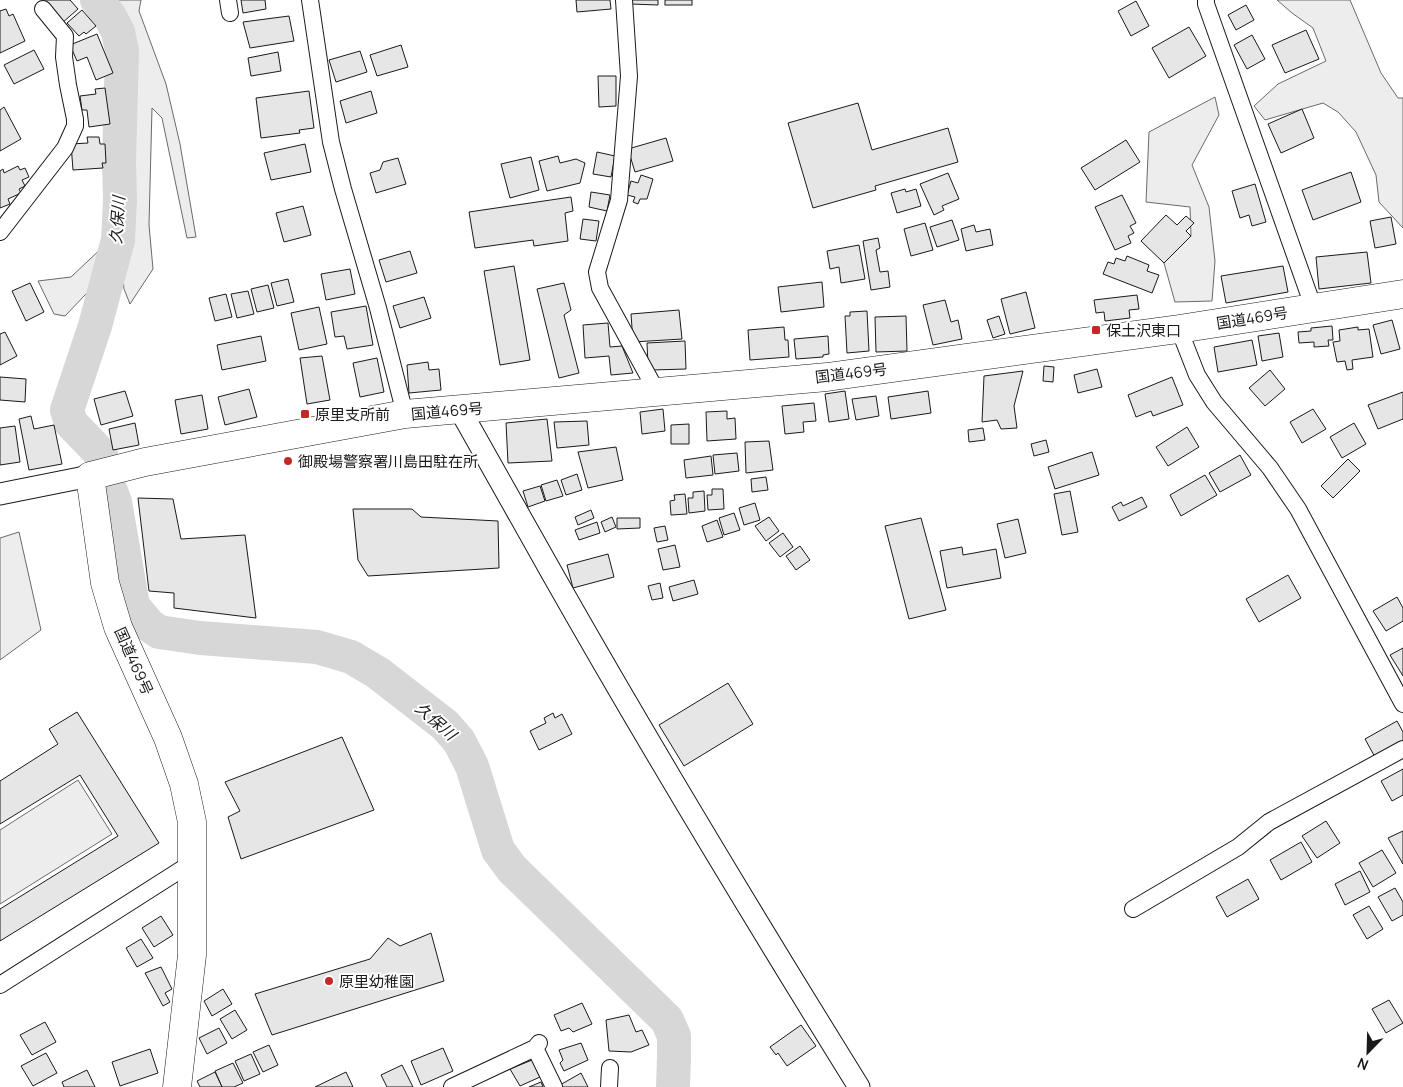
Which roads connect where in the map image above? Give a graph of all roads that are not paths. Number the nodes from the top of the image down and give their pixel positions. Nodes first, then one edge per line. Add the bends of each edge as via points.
1 (310, 0) edge
2 (624, 0) edge
3 (1206, 0) edge
4 (43, 9) dead end
5 (0, 232) edge
6 (1403, 294) edge
7 (1314, 309) junction
8 (1179, 329) junction
9 (657, 392) junction
10 (460, 410) junction
11 (405, 414) junction
12 (90, 476) junction
13 (0, 494) edge
14 (1403, 704) edge
15 (1403, 749) edge
16 (193, 862) junction
17 (1133, 909) dead end
18 (0, 985) edge
19 (610, 1068) dead end
20 (177, 1087) edge
21 (452, 1087) edge
22 (554, 1087) edge
23 (609, 1087) edge
24 (859, 1087) edge

1 - 11 street via 331,142
2 - 9 street via 629,76 619,200 597,280
3 - 7 street
4 - 5 street via 65,36 64,57 75,126 65,148
6 - 7 highway, 国道469号
7 - 8 highway, 国道469号
8 - 9 highway, 国道469号 via 827,377
8 - 14 street via 1197,376 1214,402 1270,468 1298,509
9 - 10 highway, 国道469号
10 - 11 highway, 国道469号
10 - 24 street via 678,790
11 - 12 highway, 国道469号 via 145,462
12 - 13 street
12 - 16 highway, 国道469号 via 105,583 118,627 168,738 184,784 192,822
15 - 17 street via 1269,822 1238,847
16 - 18 street
16 - 20 highway, 国道469号 via 192,955
19 - 23 street
21 - 22 street via 537,1045

